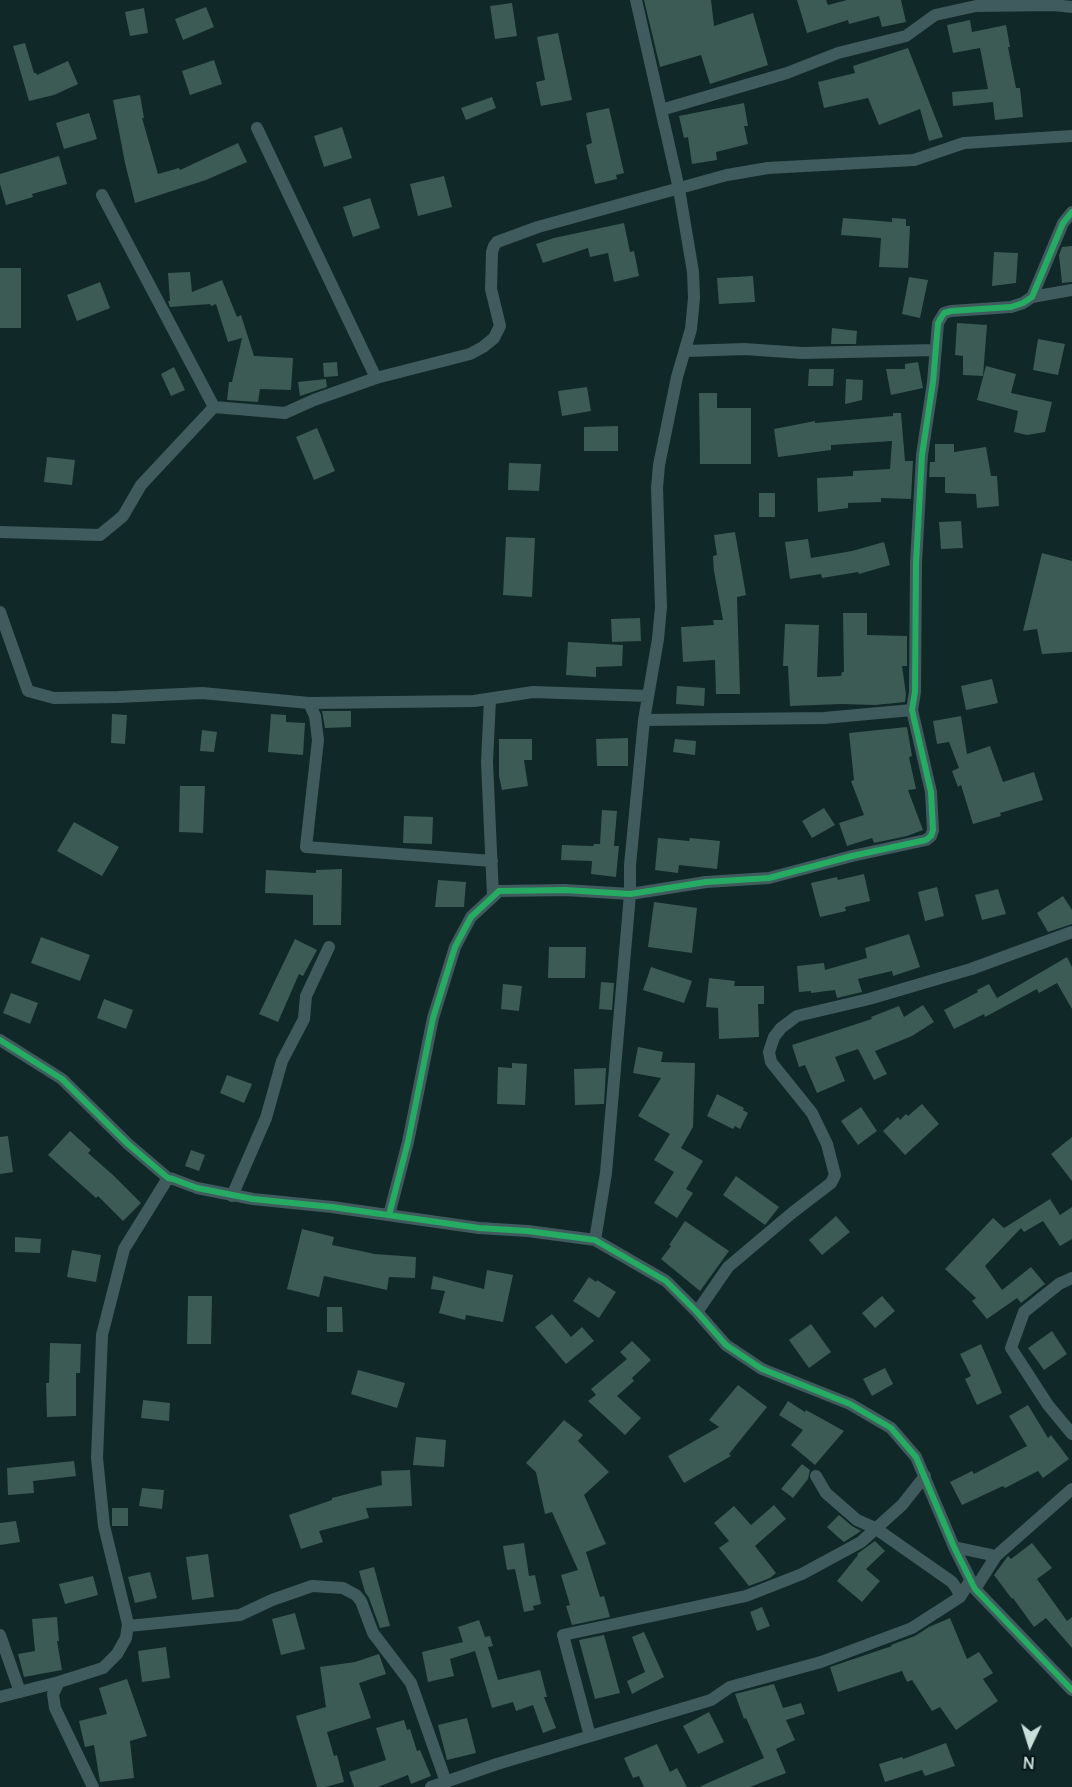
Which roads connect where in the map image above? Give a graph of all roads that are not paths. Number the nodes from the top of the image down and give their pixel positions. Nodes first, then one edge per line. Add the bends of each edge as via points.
1 (636, 0) edge
2 (1072, 7) edge
3 (661, 110) junction
4 (257, 128) dead end
5 (1072, 136) edge
6 (679, 189) junction
7 (102, 195) dead end
8 (1072, 212) edge
9 (1072, 290) edge
10 (1032, 297) junction
11 (936, 350) junction
12 (686, 351) junction
13 (376, 378) junction
14 (214, 407) junction
15 (0, 532) edge
16 (0, 612) edge
17 (648, 696) junction
18 (490, 699) junction
19 (309, 703) junction
20 (912, 710) junction
21 (644, 720) junction
22 (492, 861) junction
23 (630, 894) junction
24 (493, 897) junction
25 (1072, 932) edge
26 (328, 947) dead end
27 (2, 1045) edge
28 (168, 1178) junction
29 (232, 1196) junction
30 (389, 1215) junction
31 (595, 1240) junction
32 (1072, 1278) edge
33 (697, 1312) junction
34 (1072, 1434) edge
35 (816, 1476) dead end
36 (925, 1476) junction
37 (1072, 1489) edge
38 (875, 1528) junction
39 (954, 1547) junction
40 (996, 1556) junction
41 (972, 1585) junction
42 (960, 1597) junction
43 (128, 1626) junction
44 (0, 1635) edge
45 (59, 1682) junction
46 (1072, 1690) edge
47 (20, 1692) junction
48 (0, 1696) edge
49 (590, 1736) junction
50 (446, 1782) junction
51 (93, 1787) edge
52 (431, 1787) edge

1 - 3 street
2 - 3 street via 976,6 935,15 906,36 838,53 787,73
3 - 6 street
4 - 13 street
5 - 6 street via 964,142 914,160 768,168
6 - 12 street via 693,272 692,329
6 - 13 street via 497,242 492,252 491,289 500,326 494,338 470,354
7 - 14 street
8 - 10 street via 1063,223
9 - 10 street
10 - 11 street via 1011,307 944,313 938,323
11 - 12 street
11 - 20 street via 922,455
12 - 17 street via 659,465 660,608
13 - 14 street via 285,413
14 - 15 street via 141,485 123,516 100,535
16 - 19 street via 28,691 54,698 202,693
17 - 18 street via 533,692
17 - 21 street
18 - 19 street
18 - 22 street via 487,762
19 - 22 street via 318,740 306,847
20 - 21 street via 824,718
20 - 23 street via 931,792 933,830 926,840 769,878 706,882
21 - 23 street
22 - 24 street
23 - 24 street via 499,891
23 - 31 street via 606,1173
24 - 30 street via 471,917 454,947 433,1018
25 - 33 street via 971,969 797,1016 781,1028 769,1052 771,1062 812,1113 827,1144 835,1175 831,1183 728,1267
26 - 29 street via 306,996 304,1018 282,1061 266,1118
27 - 28 street via 62,1079
28 - 29 street
28 - 43 street via 124,1249 102,1335 97,1458 104,1526
29 - 30 street
30 - 31 street
31 - 33 street via 666,1281
32 - 34 street via 1024,1312 1011,1348
33 - 36 street via 726,1345 762,1369 850,1404 891,1428 916,1457
35 - 38 street via 826,1493 857,1520
36 - 38 street
36 - 39 street
37 - 40 street
38 - 42 street via 952,1582
38 - 49 street via 861,1542 802,1574 746,1596 563,1635
39 - 40 street
39 - 41 street
40 - 41 street
41 - 42 street
41 - 46 street
42 - 49 street via 912,1628 821,1662 730,1687 711,1700
43 - 45 street via 117,1654 103,1668
43 - 50 street via 240,1616 312,1586 344,1588 361,1601 373,1633 411,1683
44 - 47 street
45 - 47 street
45 - 51 street via 53,1694 55,1708
47 - 48 street
49 - 50 street
50 - 52 street

